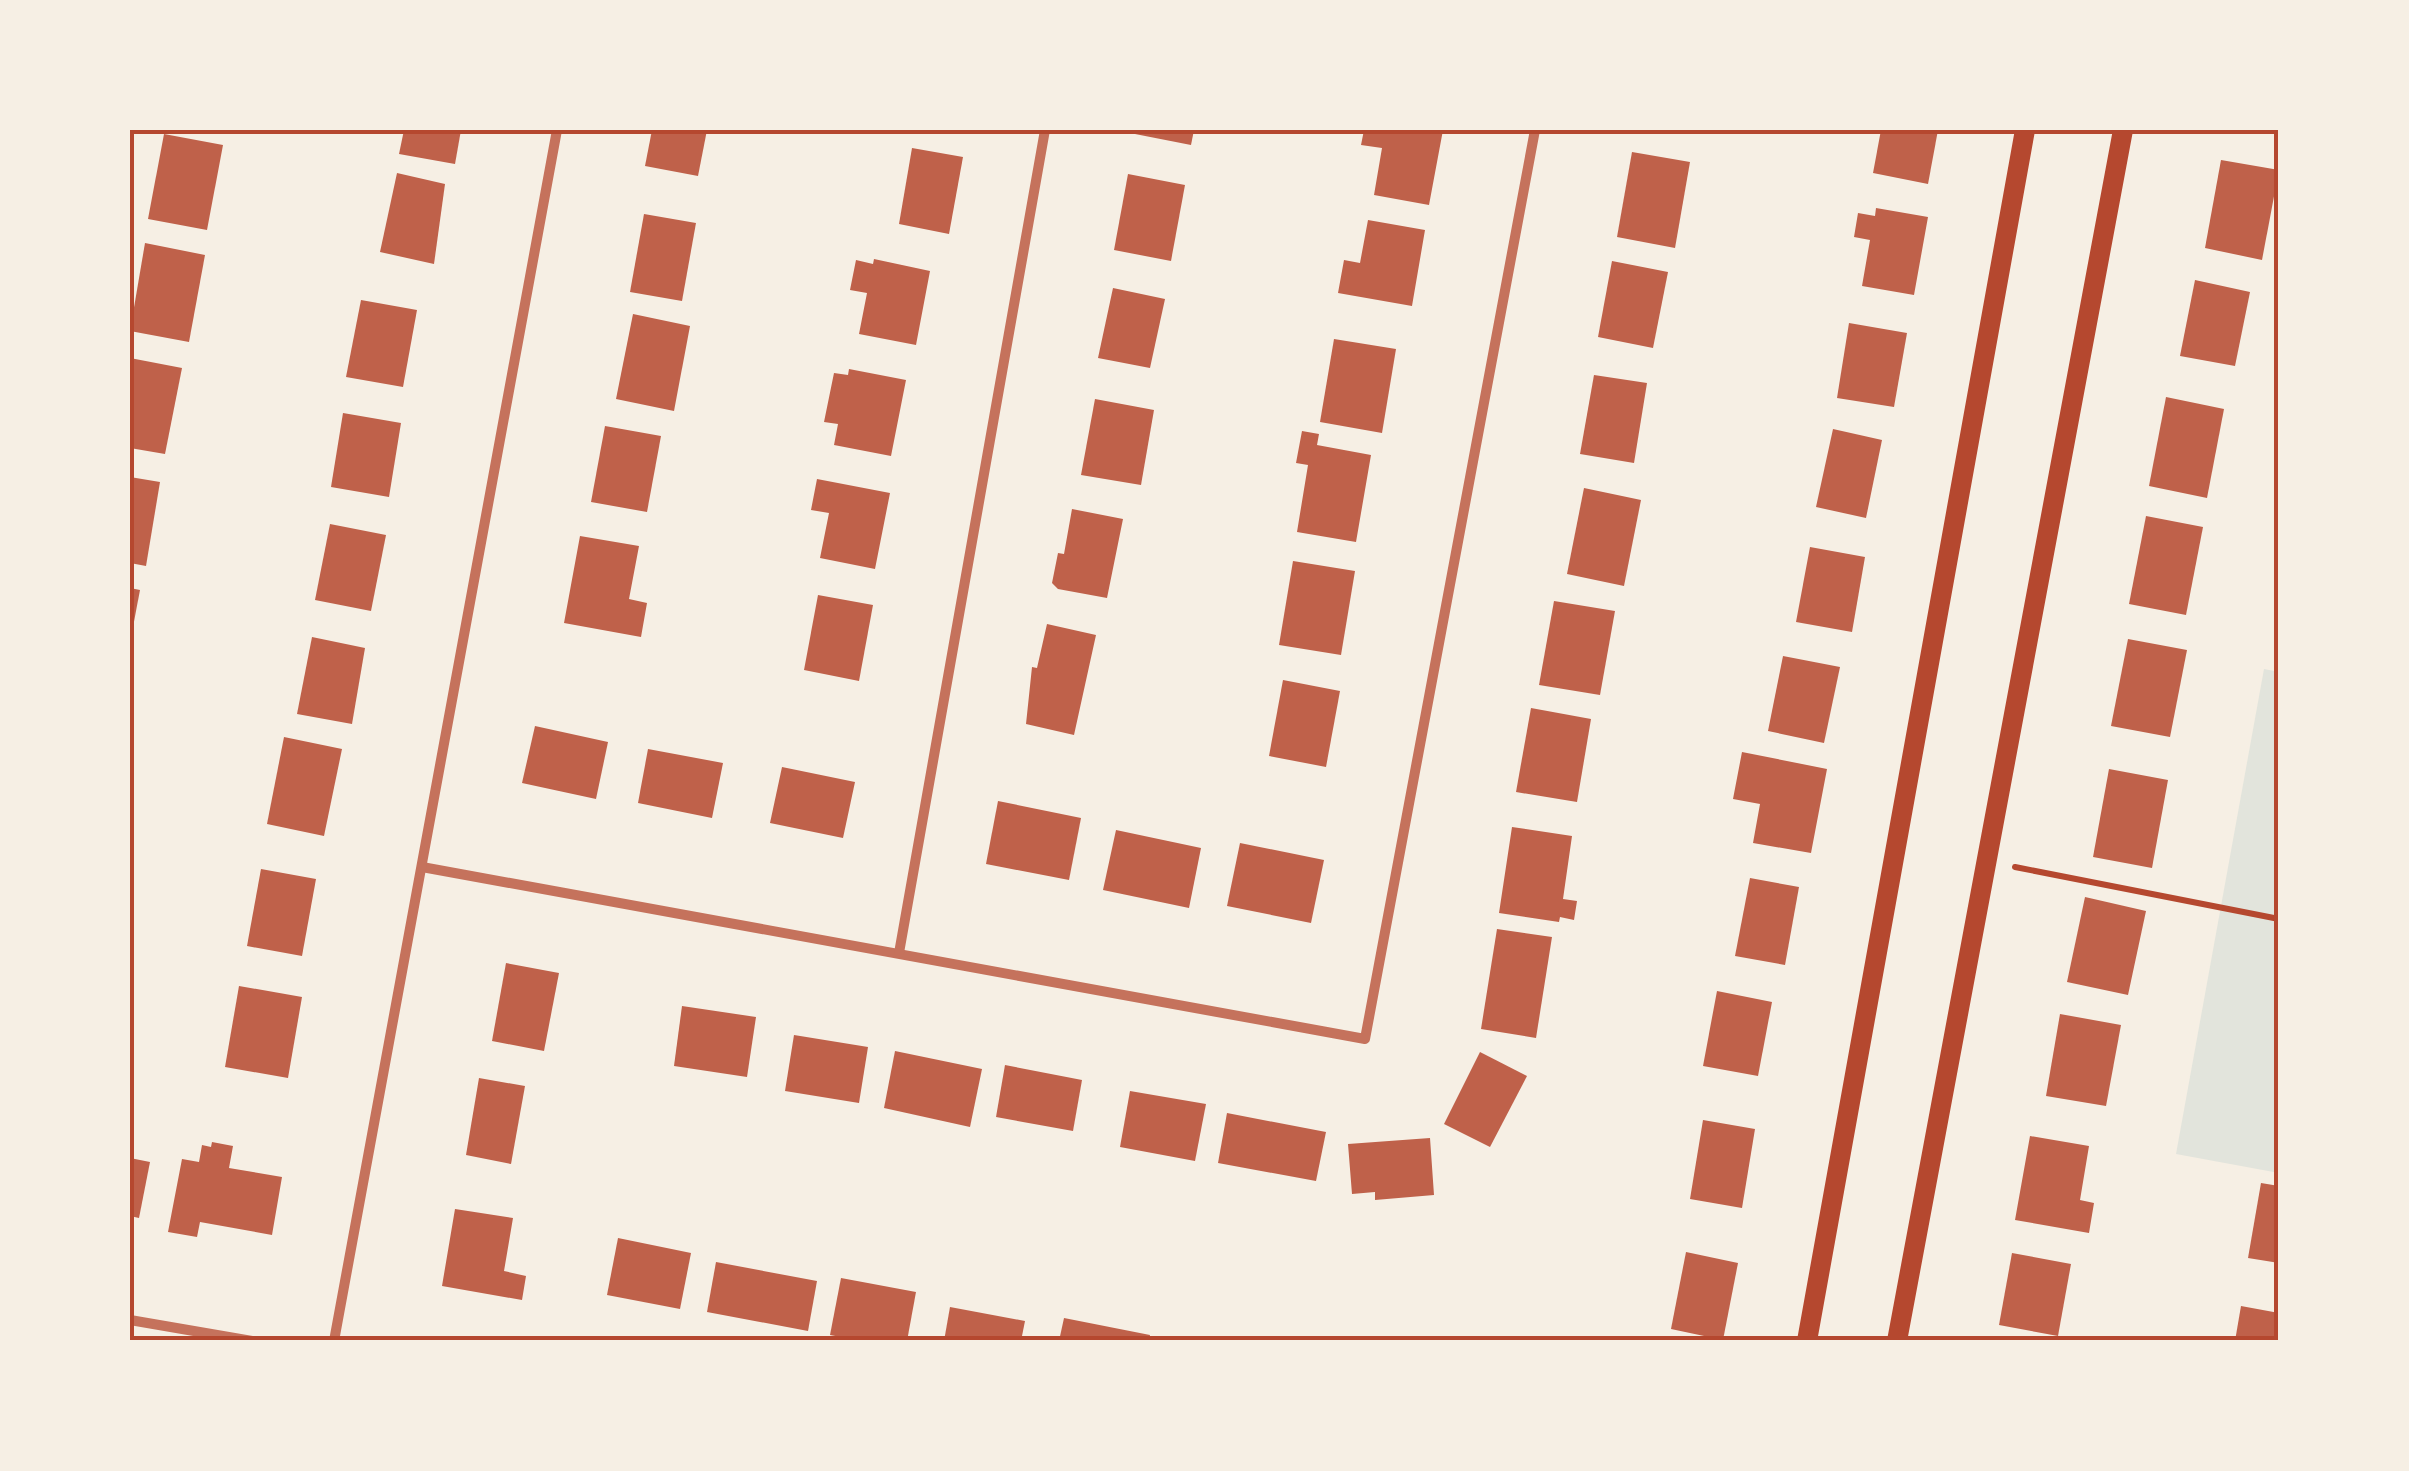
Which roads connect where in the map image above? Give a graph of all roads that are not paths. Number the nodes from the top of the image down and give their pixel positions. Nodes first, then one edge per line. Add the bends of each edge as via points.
1 (557, 130) edge
2 (1045, 130) edge
3 (1536, 130) edge
4 (2025, 130) edge
5 (2123, 130) edge
6 (422, 867) junction
7 (899, 953) junction
8 (130, 1320) edge
9 (252, 1341) edge
10 (334, 1341) edge
11 (1807, 1341) edge
12 (1897, 1341) edge

1 - 6 street
2 - 7 street
3 - 7 street via 1365,1038
4 - 11 main road
5 - 12 main road
6 - 7 street
6 - 10 street
8 - 9 street

